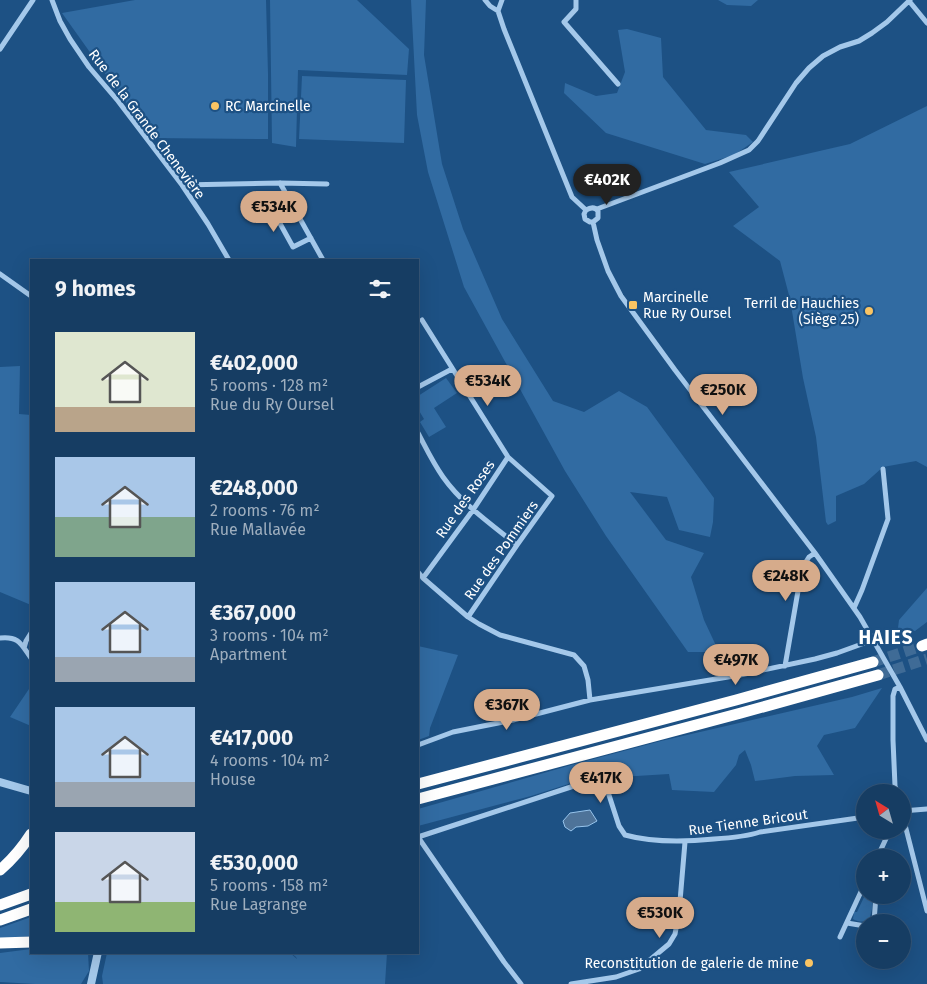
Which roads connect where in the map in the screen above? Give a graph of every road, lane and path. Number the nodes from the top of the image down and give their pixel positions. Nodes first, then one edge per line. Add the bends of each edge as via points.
1 (34, 0) edge
2 (52, 0) edge
3 (485, 0) edge
4 (502, 0) edge
5 (576, 0) edge
6 (909, 1) edge
7 (498, 11) junction
8 (927, 23) edge
9 (0, 49) edge
10 (618, 84) dead end
11 (280, 183) junction
12 (327, 184) dead end
13 (182, 185) junction
14 (289, 199) junction
15 (597, 209) junction
16 (586, 210) junction
17 (593, 222) junction
18 (311, 238) junction
19 (228, 259) edge
20 (322, 259) edge
21 (0, 274) edge
22 (30, 295) edge
23 (422, 320) dead end
24 (452, 369) junction
25 (419, 386) edge
26 (419, 435) edge
27 (508, 457) junction
28 (883, 469) dead end
29 (473, 510) junction
30 (517, 545) junction
31 (815, 553) junction
32 (419, 573) edge
33 (423, 578) junction
34 (854, 608) junction
35 (468, 616) junction
36 (30, 634) edge
37 (0, 638) edge
38 (873, 640) junction
39 (24, 648) junction
40 (30, 657) edge
41 (873, 662) tunnel mouth
42 (785, 666) junction
43 (878, 675) tunnel mouth
44 (900, 687) junction
45 (590, 700) junction
46 (927, 740) edge
47 (419, 745) edge
48 (0, 782) edge
49 (419, 784) edge
50 (895, 784) edge
51 (30, 791) edge
52 (419, 799) edge
53 (927, 809) edge
54 (911, 811) edge
55 (856, 818) edge
56 (30, 836) edge
57 (419, 837) edge
58 (419, 838) edge
59 (909, 839) edge
60 (685, 842) junction
61 (0, 870) edge
62 (30, 894) edge
63 (856, 903) edge
64 (0, 905) edge
65 (927, 908) edge
66 (30, 909) edge
67 (0, 920) edge
68 (847, 923) junction
69 (856, 924) edge
70 (840, 937) dead end
71 (30, 942) edge
72 (0, 943) edge
73 (98, 954) edge
74 (90, 984) edge
75 (521, 984) edge
76 (571, 984) edge

1 - 9 street
2 - 13 street, Rue de la Grande Chenevière via 60,21 89,67
3 - 7 street
4 - 7 street
5 - 10 street via 576,9 564,22
6 - 8 street
6 - 15 street via 872,33 823,56 809,68 749,150
7 - 16 street via 572,197
11 - 12 street
11 - 13 street
11 - 14 street
13 - 19 street, Rue de la Grande Chenevière
14 - 18 street
14 - 18 street via 272,209 293,247
15 - 16 street
15 - 17 street via 599,216
16 - 17 street via 586,219
17 - 31 street via 620,296
18 - 20 street
21 - 22 street
23 - 24 street
24 - 25 street
24 - 27 street
26 - 29 street via 443,477
27 - 29 street, Rue des Roses
27 - 30 street, Rue des Pommiers via 552,496
28 - 34 street via 888,519
29 - 30 street
29 - 33 street, Rue des Roses
30 - 35 street, Rue des Pommiers
31 - 34 street
31 - 42 street via 802,568
32 - 33 street
33 - 35 street
34 - 38 street
35 - 45 street via 500,635 574,655 584,666
36 - 39 street
37 - 39 street via 13,638
38 - 42 street
38 - 44 street
39 - 40 street
41 - 49 highway
42 - 45 street
43 - 52 highway
44 - 46 street
44 - 50 street via 893,695
45 - 47 street via 453,732
48 - 51 street
53 - 54 street
55 - 60 street, Rue Tienne Bricout
56 - 61 highway
57 - 60 street, Rue Tienne Bricout via 583,783 599,783 608,792 625,836
58 - 75 street
59 - 65 street
60 - 76 street via 679,913 675,934 669,944 640,969 616,977
62 - 64 highway
63 - 68 street
66 - 67 highway
68 - 69 street
68 - 70 street
71 - 72 highway
73 - 74 street

